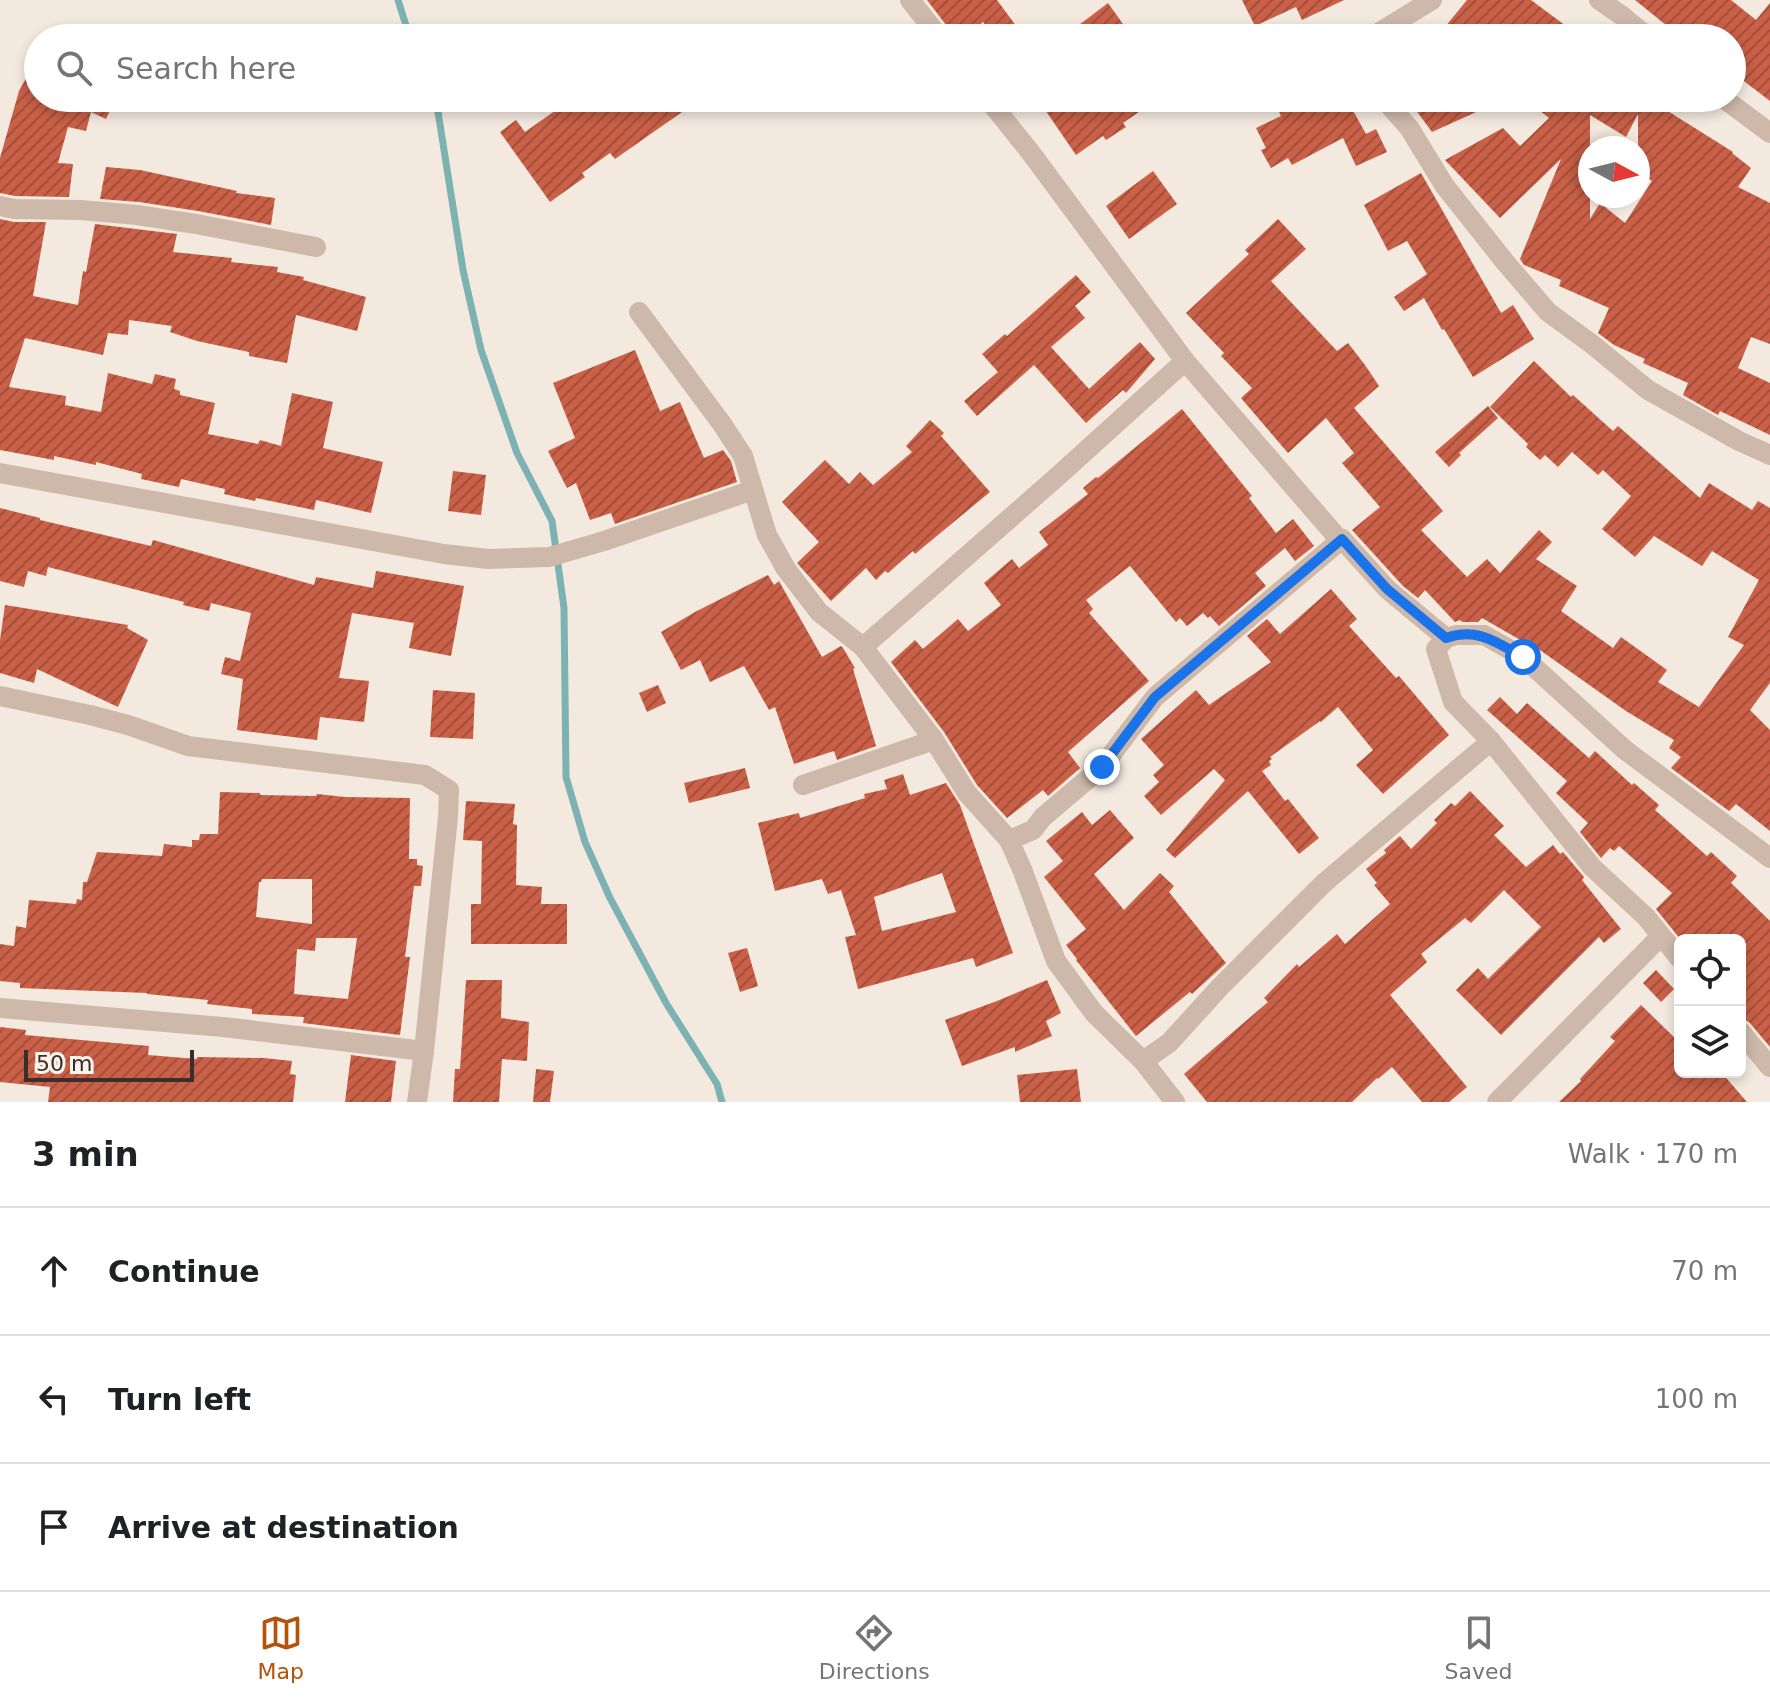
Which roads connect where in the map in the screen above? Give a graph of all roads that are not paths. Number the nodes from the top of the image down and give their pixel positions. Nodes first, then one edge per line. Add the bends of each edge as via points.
1 (910, 0) edge
2 (1432, 0) edge
3 (1599, 0) edge
4 (929, 24) edge
5 (1393, 24) edge
6 (1631, 24) edge
7 (998, 112) edge
8 (1395, 112) edge
9 (1742, 112) edge
10 (1770, 133) edge
11 (0, 206) edge
12 (316, 247) dead end
13 (639, 312) dead end
14 (1185, 361) junction
15 (1770, 455) edge
16 (0, 473) edge
17 (753, 490) junction
18 (1342, 539) junction
19 (1446, 638) junction
20 (863, 647) junction
21 (0, 696) edge
22 (934, 740) junction
23 (1491, 741) junction
24 (803, 785) dead end
25 (1009, 840) junction
26 (1770, 858) edge
27 (1661, 936) junction
28 (1674, 952) edge
29 (0, 1008) edge
30 (1746, 1038) edge
31 (424, 1051) junction
32 (1143, 1061) junction
33 (1770, 1067) edge
34 (417, 1102) edge
35 (1175, 1102) edge
36 (1497, 1102) edge

1 - 4 street
2 - 5 street
3 - 6 street
7 - 14 street
8 - 15 street via 1444,185 1548,312 1648,390
9 - 10 street
11 - 12 street via 137,215
13 - 17 street via 743,456
14 - 18 street
14 - 20 street
16 - 17 street via 488,559 549,557
17 - 20 street via 767,535 786,569 819,612
18 - 19 street via 1387,589
18 - 25 street via 1155,697 1102,767 1033,830
19 - 23 street via 1436,649 1453,702
19 - 26 street via 1484,635 1523,657 1625,750
20 - 22 street
21 - 31 street via 128,725 188,746 425,775 449,790
22 - 24 street
22 - 25 street via 967,793
23 - 27 street via 1592,867
23 - 32 street via 1324,883 1169,1043
25 - 32 street via 1056,961 1094,1013
27 - 28 street
27 - 36 street
29 - 31 street
30 - 33 street
31 - 34 street
32 - 35 street

